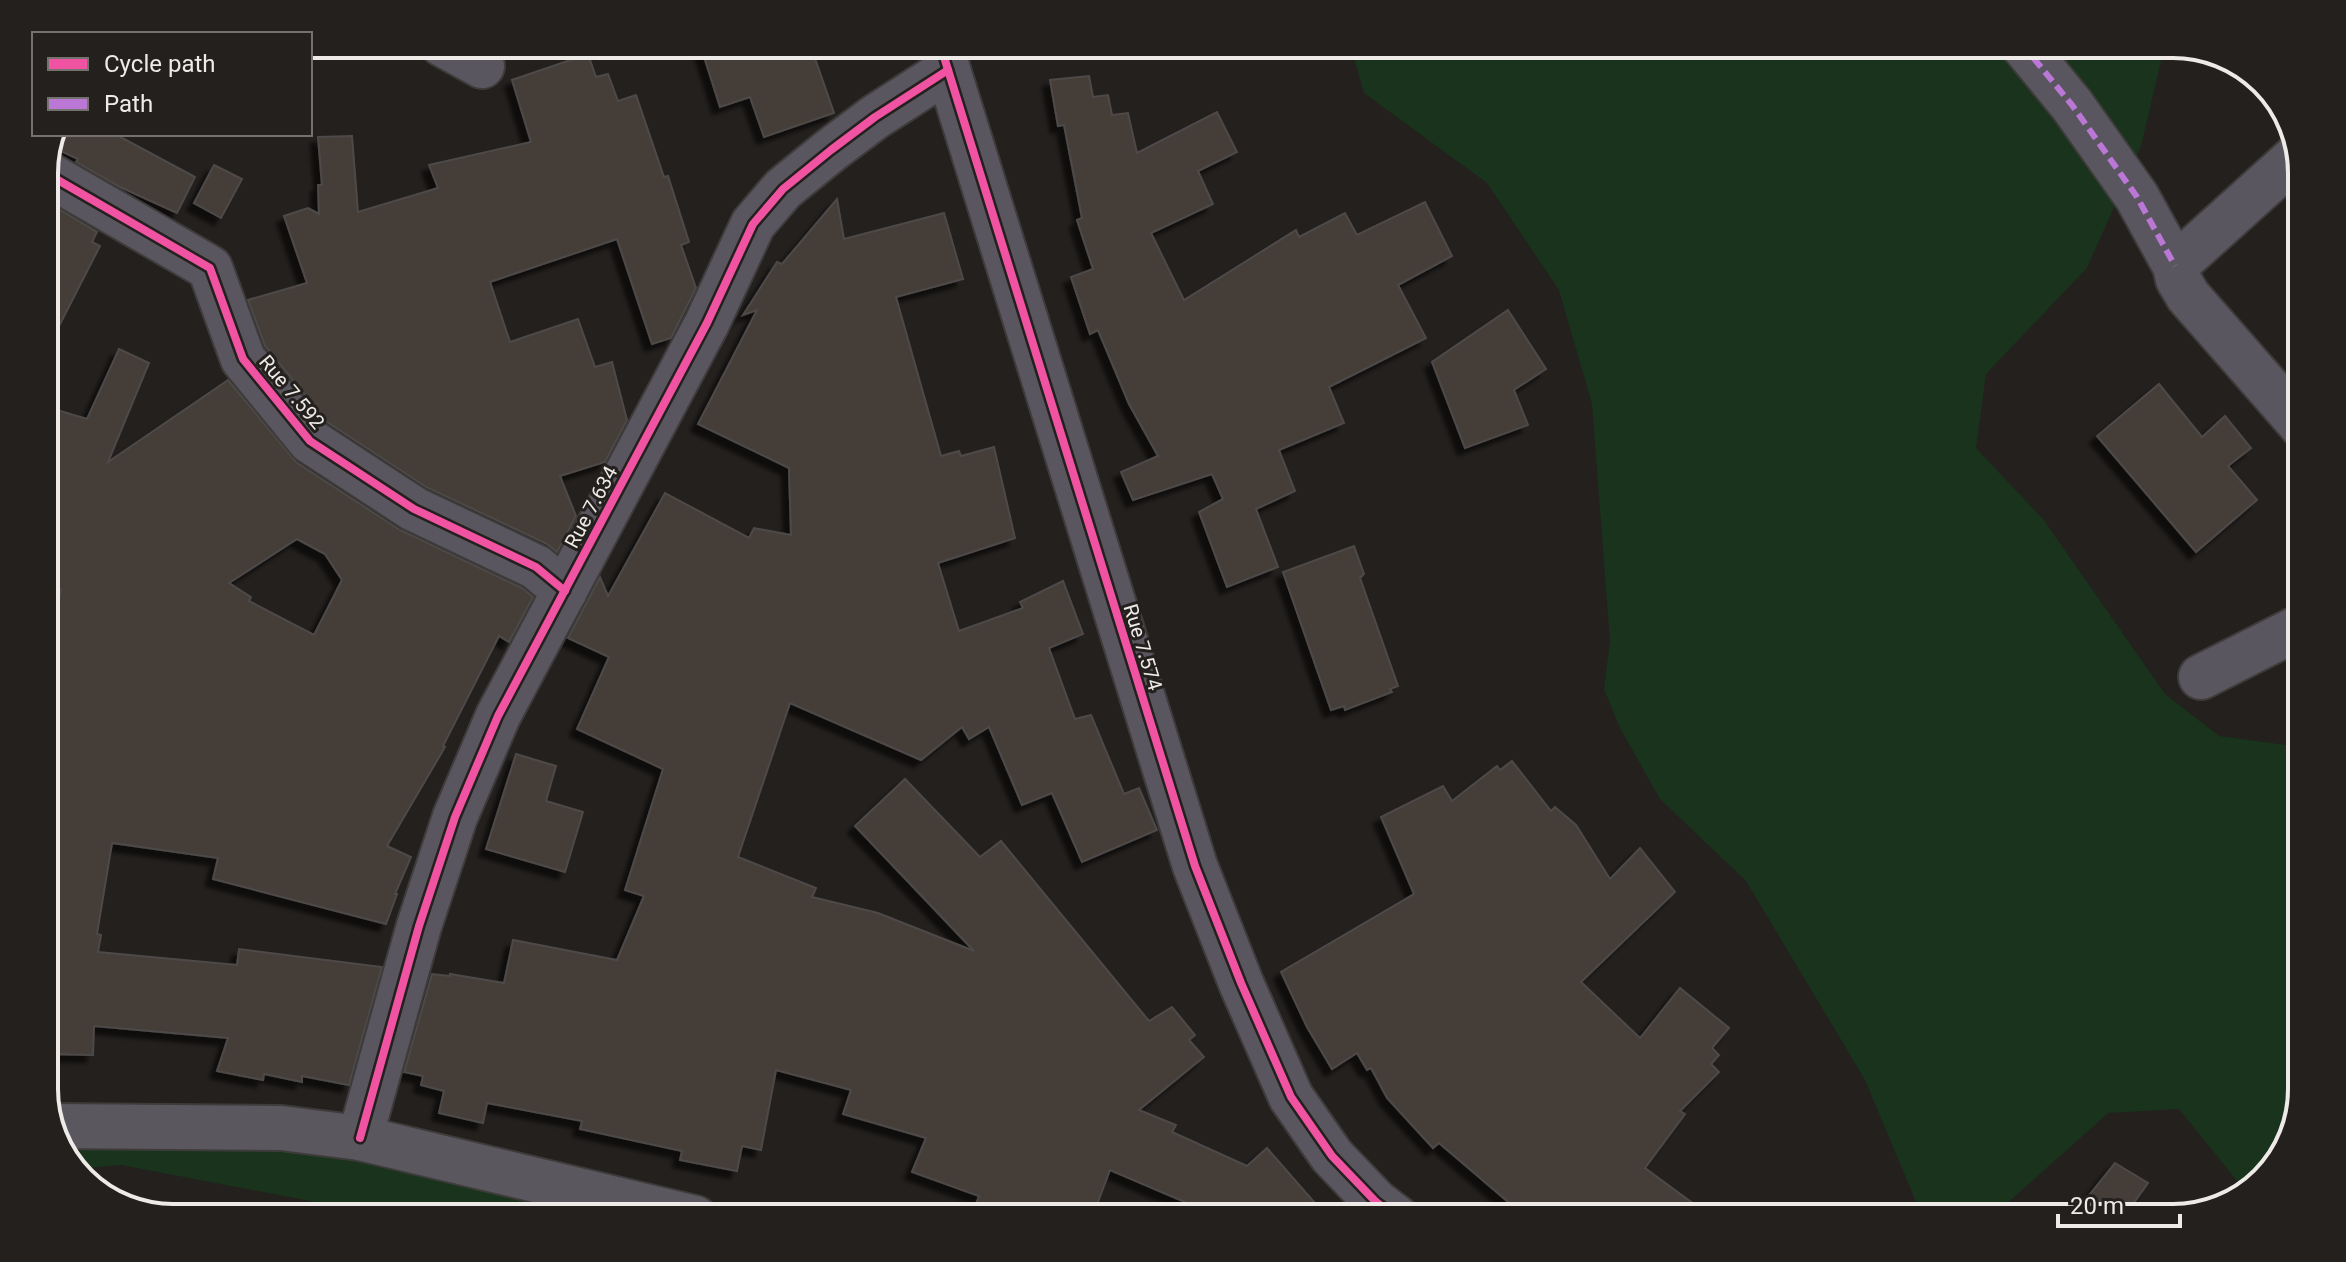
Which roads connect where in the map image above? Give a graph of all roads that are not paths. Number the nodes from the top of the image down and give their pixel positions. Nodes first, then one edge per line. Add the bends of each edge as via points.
1 (467, 58) edge
2 (943, 58) edge
3 (944, 58) edge
4 (2033, 58) edge
5 (482, 66) dead end
6 (2288, 164) edge
7 (58, 180) edge
8 (2175, 266) junction
9 (2288, 410) edge
10 (565, 591) junction
11 (2288, 633) edge
12 (2201, 677) dead end
13 (64, 1126) edge
14 (360, 1138) junction
15 (636, 1204) edge
16 (1379, 1204) edge

1 - 5 street
2 - 10 street, Rue 7.634 via 783,189 753,224 707,323
3 - 16 street, Rue 7.574 via 1212,910 1291,1097 1332,1156
4 - 8 street via 2137,197
6 - 8 street
7 - 10 street, Rue 7.592 via 210,268 243,359 310,441 414,509 536,567
8 - 9 street via 2188,296
10 - 14 street, Rue 7.634 via 498,716 455,817
11 - 12 street
13 - 14 main road via 281,1128
14 - 15 main road

